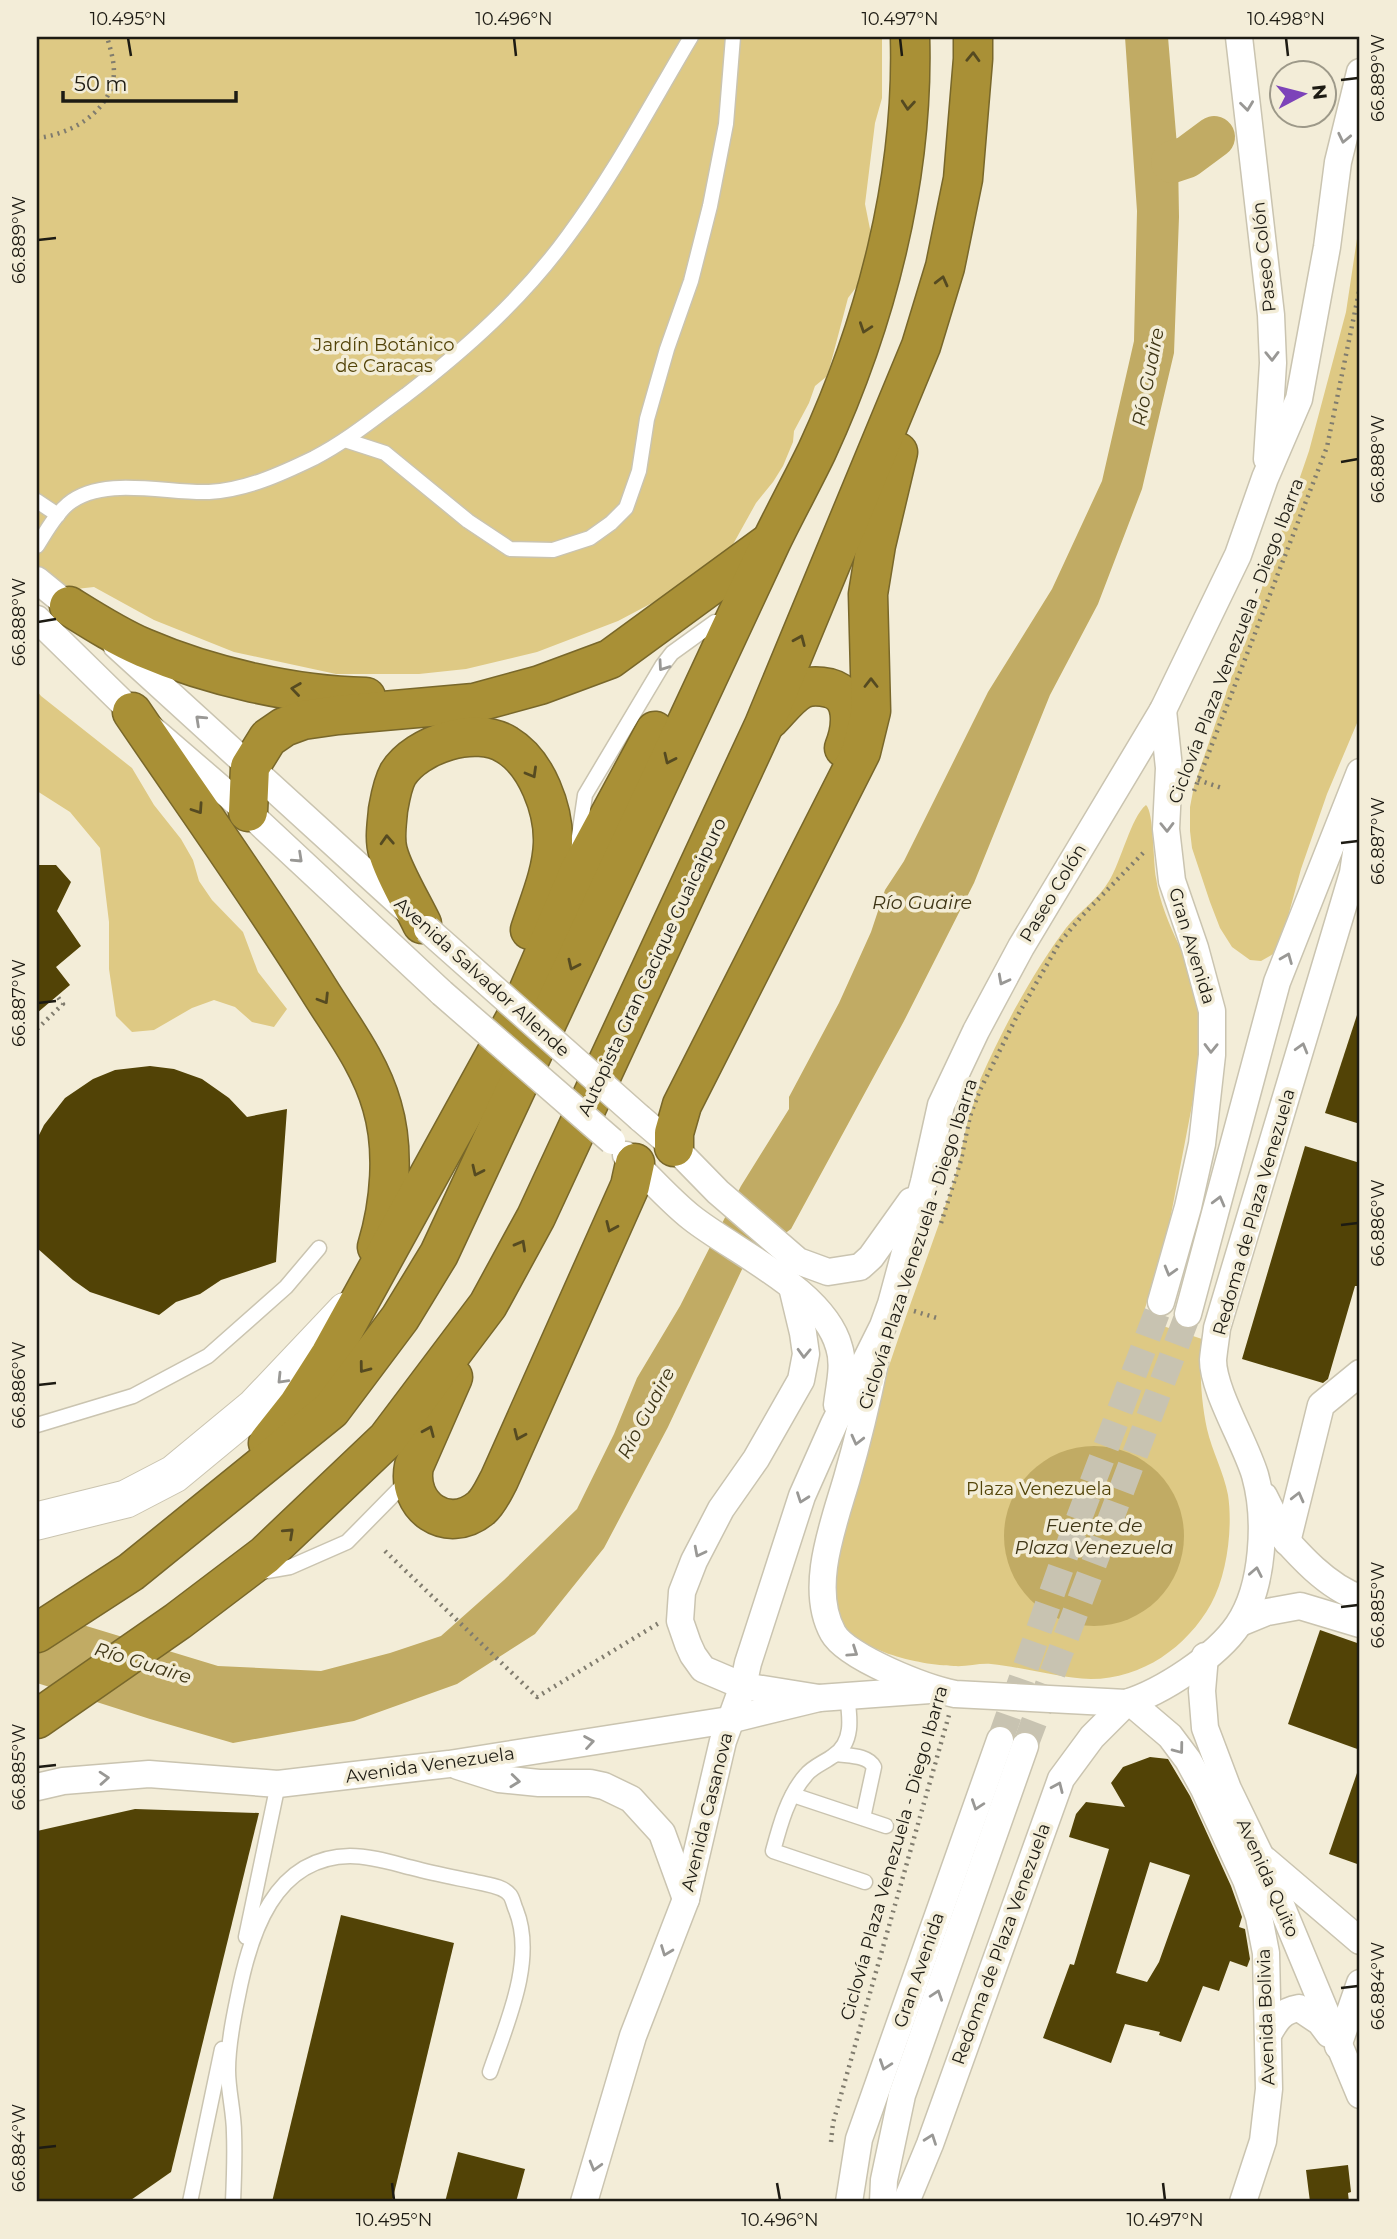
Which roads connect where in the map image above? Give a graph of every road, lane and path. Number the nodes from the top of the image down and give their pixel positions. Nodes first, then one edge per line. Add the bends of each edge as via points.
1 (107, 37) edge
2 (691, 37) edge
3 (733, 37) edge
4 (910, 37) edge
5 (973, 37) edge
6 (1239, 37) edge
7 (1360, 72) edge
8 (37, 138) edge
9 (1360, 287) edge
10 (921, 346) junction
11 (345, 440) junction
12 (1265, 478) junction
13 (37, 500) edge
14 (58, 515) junction
15 (771, 542) junction
16 (37, 546) edge
17 (37, 580) edge
18 (53, 613) edge
19 (669, 617) junction
20 (1163, 710) junction
21 (132, 712) junction
22 (764, 725) junction
23 (250, 767) junction
24 (1360, 772) edge
25 (1198, 780) junction
26 (1222, 788) dead end
27 (1193, 792) dead end
28 (248, 811) junction
29 (1360, 826) edge
30 (1166, 829) junction
31 (1357, 874) edge
32 (425, 927) junction
33 (57, 996) dead end
34 (521, 1009) junction
35 (37, 1029) edge
36 (632, 1135) junction
37 (674, 1147) junction
38 (924, 1182) junction
39 (937, 1234) dead end
40 (319, 1248) dead end
41 (795, 1274) junction
42 (363, 1294) junction
43 (1161, 1302) tunnel mouth
44 (912, 1303) dead end
45 (488, 1305) junction
46 (910, 1310) dead end
47 (1188, 1314) tunnel mouth
48 (883, 1326) junction
49 (1360, 1373) edge
50 (834, 1424) junction
51 (37, 1425) edge
52 (412, 1476) junction
53 (1256, 1478) junction
54 (217, 1503) junction
55 (1262, 1512) junction
56 (37, 1521) edge
57 (1287, 1542) junction
58 (386, 1551) dead end
59 (242, 1572) junction
60 (1360, 1598) edge
61 (680, 1621) junction
62 (1240, 1623) junction
63 (1360, 1624) edge
64 (37, 1633) edge
65 (1205, 1656) junction
66 (743, 1686) junction
67 (946, 1692) junction
68 (847, 1696) junction
69 (819, 1698) junction
70 (1128, 1702) junction
71 (37, 1718) edge
72 (729, 1720) junction
73 (837, 1754) junction
74 (449, 1764) junction
75 (278, 1784) junction
76 (37, 1787) edge
77 (793, 1795) junction
78 (863, 1818) junction
79 (886, 1826) dead end
80 (1261, 1857) junction
81 (865, 1882) dead end
82 (685, 1899) junction
83 (1360, 1941) edge
84 (1360, 1983) edge
85 (1269, 2033) junction
86 (1338, 2046) junction
87 (490, 2072) dead end
88 (1360, 2095) edge
89 (831, 2150) dead end
90 (190, 2202) edge
91 (233, 2202) edge
92 (584, 2202) edge
93 (849, 2202) edge
94 (883, 2202) edge
95 (906, 2202) edge
96 (1243, 2202) edge

1 - 8 path via 113,80 106,100 72,128
2 - 11 lane via 595,198 538,274 467,347
3 - 11 lane via 726,124 710,206 650,408 639,471 626,508 590,538 553,550 510,549 385,453
4 -> 15 highway via 903,159 880,277 817,450
10 -> 5 highway, Autopista Gran Cacique Guaicaipuro via 939,292 963,179
6 -> 12 street, Paseo Colón via 1271,315 1273,363
7 -> 12 street, Paseo Colón via 1338,162 1298,399
9 - 25 path, Ciclovía Plaza Venezuela - Diego Ibarra via 1327,447
22 -> 10 highway, Autopista Gran Cacique Guaicaipuro
37 -> 10 highway via 682,1105 861,752 871,710 871,572
11 - 14 lane via 250,485 210,492 110,489 73,500
12 - 20 street, Paseo Colón via 1237,555
13 - 14 lane
14 - 16 lane
15 - 19 highway
15 -> 34 highway via 751,566 679,684 580,870
15 -> 54 highway via 439,1254 401,1318 331,1410
17 - 18 street, Avenida Salvador Allende
19 -> 18 highway via 605,647 473,689 405,697 349,697 228,676
18 - 21 street, Avenida Salvador Allende
23 -> 18 street, Avenida Salvador Allende via 158,681
19 - 23 highway via 610,659 540,685 474,703 303,720 268,738
20 -> 30 street, Gran Avenida via 1169,768
20 -> 38 street, Paseo Colón via 976,1031 941,1105
21 - 28 street, Avenida Salvador Allende
21 -> 42 highway via 370,1072 383,1108 388,1184 384,1224
22 - 36 highway via 799,690 809,687 836,690 851,714 842,753 658,1099
45 -> 22 highway, Autopista Gran Cacique Guaicaipuro via 536,1217
23 - 28 highway
23 - 32 street, Avenida Salvador Allende
47 -> 24 street via 1277,982
25 - 26 path
25 - 27 path, Ciclovía Plaza Venezuela - Diego Ibarra
28 -> 36 street, Avenida Salvador Allende, bridge via 442,993
29 - 31 street, Redoma de Plaza Venezuela
30 - 39 path, Ciclovía Plaza Venezuela - Diego Ibarra via 1060,942 1015,1020 970,1116
30 -> 43 street, Gran Avenida via 1172,881 1212,1011 1212,1055 1202,1144
53 -> 31 street, Redoma de Plaza Venezuela via 1213,1362 1217,1328
32 -> 34 highway via 388,852 386,825 398,774 433,747 460,737 505,743 531,769 541,789 553,842 549,873 520,973
32 - 36 street, Avenida Salvador Allende, bridge
33 - 35 path via 63,1004
34 - 42 highway
36 - 37 street, Avenida Salvador Allende
36 - 41 street, Avenida Salvador Allende via 691,1217
36 -> 52 highway via 630,1186 490,1497 468,1515 444,1518 420,1504
37 - 41 street, Avenida Salvador Allende
38 - 41 street, Avenida Salvador Allende via 860,1267
38 - 48 street, Paseo Colón
40 - 51 lane via 286,1287 208,1356 133,1396
41 - 50 street, Avenida Casanova via 839,1346 842,1364
41 -> 61 street, Redoma de Plaza Venezuela via 806,1354 801,1380 756,1459 720,1509 682,1592
42 - 54 highway via 298,1405
42 -> 56 main road via 255,1407 174,1474 126,1499
44 - 46 path, Ciclovía Plaza Venezuela - Diego Ibarra
52 -> 45 highway
59 -> 45 highway, Autopista Gran Cacique Guaicaipuro via 387,1439
48 - 50 street, Avenida Casanova
48 -> 67 street, Redoma de Plaza Venezuela via 827,1545 822,1593 834,1635 849,1651
57 -> 49 street via 1321,1405
50 -> 66 street, Avenida Casanova via 802,1496
52 - 59 lane via 346,1542 290,1567
53 - 55 street, Redoma de Plaza Venezuela
53 - 57 street
54 - 64 highway via 131,1573
55 - 57 street
62 -> 55 street, Redoma de Plaza Venezuela via 1256,1579
57 - 60 street via 1321,1574
58 - 61 path via 537,1697 662,1621
59 - 71 highway, Autopista Gran Cacique Guaicaipuro
61 - 66 street, Redoma de Plaza Venezuela via 703,1669
62 - 63 street via 1300,1606
62 - 65 street, Redoma de Plaza Venezuela
65 - 70 street, Redoma de Plaza Venezuela via 1166,1686
65 - 80 street, Avenida Quito via 1205,1728
66 - 69 street, Redoma de Plaza Venezuela
66 - 72 street, Avenida Casanova
67 - 68 street, Redoma de Plaza Venezuela
67 - 70 street, Redoma de Plaza Venezuela
67 - 89 path, Ciclovía Plaza Venezuela - Diego Ibarra via 833,2123
68 - 69 street, Redoma de Plaza Venezuela
68 - 73 lane via 848,1738
69 - 72 street, Avenida Venezuela
70 -> 85 street, Avenida Bolivia via 1170,1736 1188,1760 1246,1880 1266,1953
95 -> 70 street, Redoma de Plaza Venezuela via 1061,1779 1092,1737
74 -> 72 street, Avenida Venezuela
72 - 82 street, Avenida Casanova
73 - 77 lane via 807,1773
73 - 78 lane via 871,1761 874,1767
74 - 75 street, Avenida Venezuela
74 -> 82 street via 499,1779 590,1783 631,1798 662,1833
76 -> 75 street, Avenida Venezuela via 149,1774
75 - 90 lane
77 - 78 lane
77 - 81 lane via 773,1851
78 - 79 lane
80 - 83 street
80 - 86 street, Avenida Quito
82 -> 92 street, Avenida Casanova via 633,2036
84 - 86 street
85 - 86 street via 1286,2010 1299,2008 1320,2022
85 - 96 street, Avenida Bolivia via 1263,2141
86 - 88 street, Avenida Quito
87 - 91 lane via 523,1958 518,1916 509,1894 381,1860 351,1856 310,1865 275,1896 254,1930 244,1966 228,2072 234,2133
94 -> 93 street, Gran Avenida via 902,2095 1012,1743 859,2139

